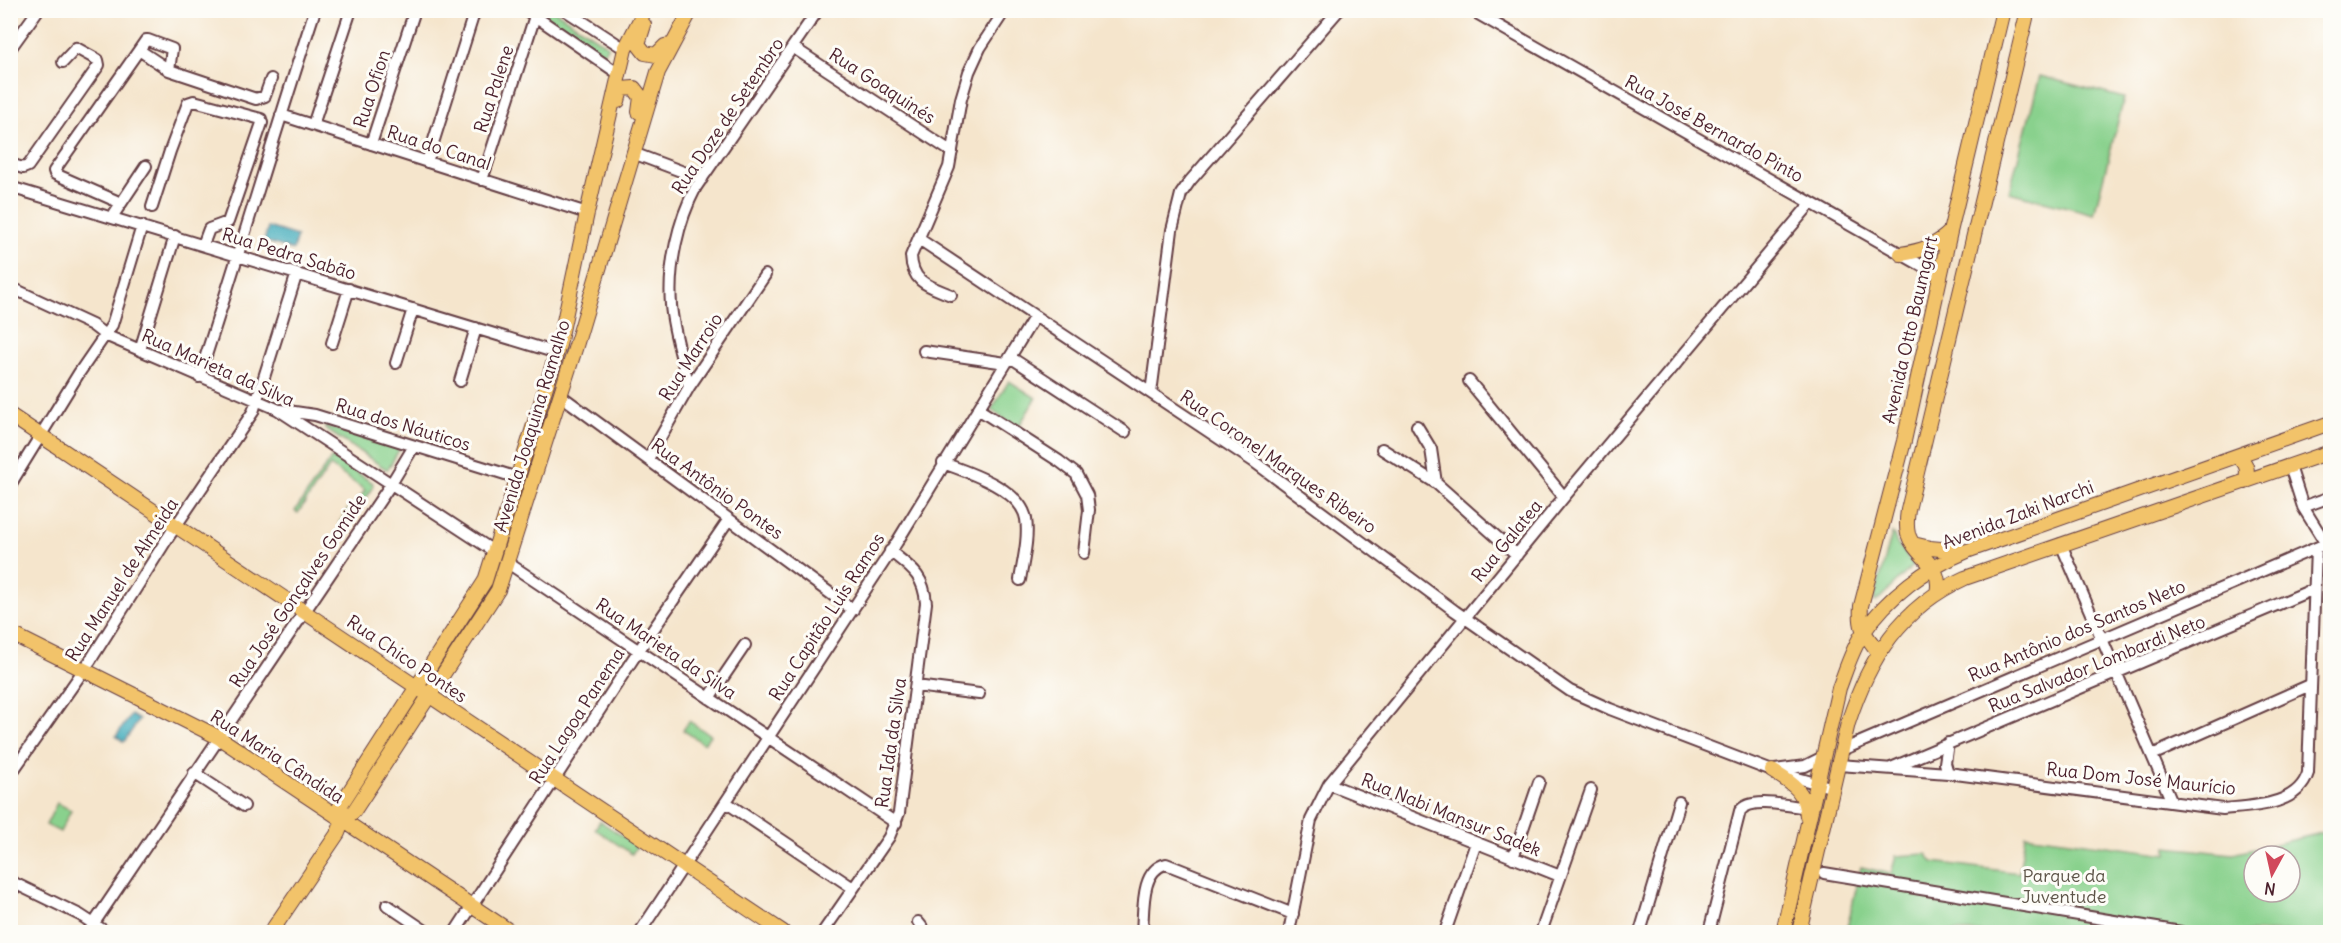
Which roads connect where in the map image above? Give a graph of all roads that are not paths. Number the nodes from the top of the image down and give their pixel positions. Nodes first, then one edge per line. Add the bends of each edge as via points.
1 (38, 10) edge
2 (315, 10) edge
3 (351, 10) edge
4 (415, 10) edge
5 (475, 10) edge
6 (565, 10) edge
7 (645, 10) edge
8 (653, 10) edge
9 (691, 10) edge
10 (818, 10) edge
11 (1005, 10) edge
12 (1339, 10) edge
13 (1470, 10) edge
14 (2003, 10) edge
15 (2028, 10) edge
16 (533, 12) edge
17 (671, 45) junction
18 (794, 48) junction
19 (10, 49) edge
20 (625, 49) junction
21 (139, 50) junction
22 (63, 62) dead end
23 (169, 70) junction
24 (619, 74) junction
25 (271, 79) dead end
26 (611, 110) junction
27 (281, 115) junction
28 (313, 126) junction
29 (371, 144) junction
30 (635, 147) junction
31 (952, 152) junction
32 (427, 162) junction
33 (10, 164) edge
34 (1968, 165) junction
35 (146, 166) dead end
36 (1989, 170) junction
37 (702, 179) junction
38 (483, 180) junction
39 (10, 187) edge
40 (122, 203) junction
41 (1811, 203) junction
42 (152, 207) dead end
43 (587, 213) junction
44 (112, 218) junction
45 (142, 226) junction
46 (1950, 232) junction
47 (175, 236) junction
48 (919, 239) junction
49 (206, 245) junction
50 (1901, 254) junction
51 (240, 256) junction
52 (297, 273) junction
53 (765, 275) dead end
54 (1940, 276) junction
55 (10, 287) edge
56 (349, 289) junction
57 (951, 295) dead end
58 (413, 309) junction
59 (1035, 316) junction
60 (1954, 316) junction
61 (476, 328) junction
62 (105, 335) junction
63 (332, 343) dead end
64 (140, 350) junction
65 (924, 351) dead end
66 (556, 353) junction
67 (1008, 360) junction
68 (396, 363) dead end
69 (199, 377) junction
70 (460, 381) dead end
71 (1469, 381) dead end
72 (689, 387) junction
73 (1151, 393) junction
74 (560, 395) junction
75 (256, 400) junction
76 (978, 409) junction
77 (277, 410) junction
78 (10, 415) edge
79 (2331, 423) edge
80 (1417, 426) dead end
81 (1125, 432) dead end
82 (40, 435) junction
83 (414, 446) junction
84 (1382, 449) dead end
85 (2256, 449) junction
86 (2331, 452) edge
87 (2237, 456) junction
88 (648, 459) junction
89 (944, 463) junction
90 (2290, 466) junction
91 (2269, 473) junction
92 (518, 478) junction
93 (2245, 482) junction
94 (1436, 483) junction
95 (391, 484) junction
96 (10, 485) edge
97 (1564, 497) junction
98 (2331, 497) edge
99 (2303, 507) junction
100 (729, 519) junction
101 (176, 526) junction
102 (1912, 543) junction
103 (2061, 544) junction
104 (2324, 544) edge
105 (890, 551) junction
106 (1967, 551) junction
107 (495, 552) junction
108 (1084, 554) dead end
109 (1517, 555) junction
110 (1953, 557) junction
111 (508, 563) junction
112 (1933, 568) junction
113 (1965, 578) junction
114 (1020, 580) dead end
115 (2314, 589) junction
116 (1937, 593) junction
117 (853, 610) junction
118 (304, 611) junction
119 (1465, 618) junction
120 (10, 633) edge
121 (1863, 633) junction
122 (2101, 638) junction
123 (745, 645) dead end
124 (639, 650) junction
125 (1878, 652) junction
126 (83, 670) junction
127 (2116, 673) junction
128 (2310, 686) junction
129 (416, 687) junction
130 (916, 687) junction
131 (979, 694) dead end
132 (429, 696) junction
133 (709, 698) junction
134 (218, 737) junction
135 (768, 738) junction
136 (1948, 743) junction
137 (1842, 750) junction
138 (2152, 755) junction
139 (1823, 757) junction
140 (1839, 765) junction
141 (1891, 768) junction
142 (12, 770) edge
143 (1772, 771) junction
144 (195, 773) junction
145 (1948, 773) junction
146 (555, 778) junction
147 (1539, 782) dead end
148 (1329, 784) junction
149 (1817, 784) junction
150 (1834, 788) junction
151 (1591, 790) dead end
152 (1679, 802) dead end
153 (2172, 802) junction
154 (727, 803) junction
155 (244, 806) dead end
156 (1808, 815) junction
157 (343, 820) junction
158 (896, 823) junction
159 (1476, 843) junction
160 (1513, 858) junction
161 (686, 866) junction
162 (1824, 873) dead end
163 (1560, 876) junction
164 (10, 881) edge
165 (853, 888) junction
166 (387, 905) dead end
167 (473, 907) junction
168 (1293, 914) junction
169 (918, 922) dead end
170 (92, 928) edge
171 (106, 933) edge
172 (271, 933) edge
173 (427, 933) edge
174 (455, 933) edge
175 (511, 933) edge
176 (640, 933) edge
177 (783, 933) edge
178 (823, 933) edge
179 (926, 933) edge
180 (1142, 933) edge
181 (1290, 933) edge
182 (1445, 933) edge
183 (1541, 933) edge
184 (1640, 933) edge
185 (1709, 933) edge
186 (1783, 933) edge
187 (1799, 933) edge
188 (2181, 933) edge

1 - 19 street
2 - 27 street
3 - 28 street
4 - 29 street, Rua Ofion
5 - 32 street
6 - 20 street
7 - 20 main road, Avenida Joaquina Ramalho
8 - 17 main road via 638,44 650,56
9 - 17 main road, Avenida Joaquina Ramalho
10 - 18 street, Rua Doze de Setembro
11 - 31 street via 969,72
12 - 73 street, Rua Coronel Marques Ribeiro via 1181,194 1172,230
13 - 41 street, Rua José Bernardo Pinto
14 - 34 main road, Avenida Otto Baumgart
15 - 36 main road
16 - 24 street
16 - 38 street, Rua Palene
17 - 30 main road, Avenida Joaquina Ramalho via 658,72
18 - 31 street, Rua Goaquinés
18 - 37 street, Rua Doze de Setembro
20 - 24 main road, Avenida Joaquina Ramalho
21 - 23 street
21 - 23 street via 146,40 172,49
21 - 40 street via 54,171
22 - 33 street via 77,48 98,60 99,67 28,166
23 - 25 street via 259,99 265,96
24 - 26 main road, Avenida Joaquina Ramalho
26 - 30 main road via 621,89 631,87 640,93
26 - 43 main road, Avenida Joaquina Ramalho
27 - 28 street, Rua do Canal
27 - 51 street
28 - 29 street, Rua do Canal
29 - 32 street, Rua do Canal
30 - 37 street
30 - 74 main road, Avenida Joaquina Ramalho
31 - 48 street via 944,182
32 - 38 street, Rua do Canal
34 - 36 main road via 1978,173
34 - 46 main road, Avenida Otto Baumgart
35 - 40 street
36 - 60 main road
37 - 72 street, Rua Doze de Setembro via 683,216 671,283 673,316
38 - 43 street, Rua do Canal
39 - 44 street, Rua Pedra Sabão
40 - 44 street
41 - 50 street, Rua José Bernardo Pinto
41 - 97 street, Rua Galatea
42 - 49 street via 188,103 194,101 259,118 262,123 228,222 214,229
43 - 66 main road, Avenida Joaquina Ramalho
44 - 45 street, Rua Pedra Sabão
45 - 47 street, Rua Pedra Sabão
45 - 62 street via 112,326
46 - 50 main road via 1923,250
46 - 54 main road, Avenida Otto Baumgart
47 - 49 street, Rua Pedra Sabão
47 - 64 street
48 - 57 street via 911,256 916,275 925,285
48 - 59 street
49 - 51 street, Rua Pedra Sabão
50 - 54 street, Rua José Bernardo Pinto
51 - 52 street, Rua Pedra Sabão
51 - 69 street
52 - 56 street, Rua Pedra Sabão
52 - 75 street, Rua Manuel de Almeida
53 - 72 street, Rua Marroio
54 - 60 main road via 1953,291
54 - 121 main road, Avenida Otto Baumgart via 1862,606
55 - 62 street, Rua Marieta da Silva via 92,325
56 - 58 street, Rua Pedra Sabão
56 - 63 street
58 - 61 street, Rua Pedra Sabão
58 - 68 street
59 - 67 street, Rua Capitão Luís Ramos
59 - 73 street
60 - 102 main road via 1908,510
61 - 66 street, Rua Pedra Sabão
61 - 70 street
62 - 64 street, Rua Marieta da Silva
62 - 82 street
64 - 69 street, Rua Marieta da Silva
65 - 67 street
66 - 92 main road, Avenida Joaquina Ramalho
67 - 76 street, Rua Capitão Luís Ramos
67 - 81 street
69 - 75 street, Rua Marieta da Silva
71 - 97 street
72 - 88 street, Rua Marroio
73 - 119 street, Rua Coronel Marques Ribeiro via 1253,461
74 - 88 street, Rua Antônio Pontes
74 - 111 main road, Avenida Joaquina Ramalho
75 - 77 street, Rua Marieta da Silva
75 - 101 street, Rua Manuel de Almeida via 254,412
76 - 89 street, Rua Capitão Luís Ramos
76 - 108 street via 1076,474 1088,495
77 - 83 street, Rua dos Náuticos via 315,415
77 - 95 street, Rua Marieta da Silva
78 - 82 main road, Rua Chico Pontes
79 - 85 main road, Avenida Zaki Narchi
80 - 94 street via 1431,449
82 - 96 street
82 - 101 main road, Rua Chico Pontes
83 - 92 street, Rua dos Náuticos
83 - 95 street, Rua José Gonçalves Gomide
84 - 94 street
85 - 87 main road, Avenida Zaki Narchi
85 - 91 main road via 2258,464
86 - 90 main road
87 - 93 main road via 2248,472
87 - 106 main road, Avenida Zaki Narchi
88 - 100 street, Rua Antônio Pontes
89 - 105 street, Rua Capitão Luís Ramos
89 - 114 street via 981,477 1022,508 1026,526
90 - 91 main road
90 - 99 street
91 - 93 main road
92 - 107 main road, Avenida Joaquina Ramalho
93 - 103 main road
94 - 109 street
95 - 107 street, Rua Marieta da Silva
95 - 118 street, Rua José Gonçalves Gomide
97 - 109 street, Rua Galatea
98 - 99 street
99 - 104 street
100 - 117 street, Rua Antônio Pontes
100 - 124 street, Rua Lagoa Panema
101 - 118 main road, Rua Chico Pontes
101 - 126 street, Rua Manuel de Almeida
102 - 106 main road
102 - 112 main road
103 - 113 main road
103 - 122 street
104 - 115 street, Rua Dom José Maurício
104 - 122 street, Rua Antônio dos Santos Neto
105 - 117 street, Rua Capitão Luís Ramos
105 - 130 street, Rua Ida da Silva via 916,572 926,590
106 - 110 main road, Avenida Zaki Narchi
107 - 129 main road, Avenida Joaquina Ramalho via 485,581
109 - 119 street, Rua Galatea
110 - 112 main road, Avenida Zaki Narchi
110 - 113 main road via 1954,570
111 - 124 street, Rua Marieta da Silva
111 - 132 main road, Avenida Joaquina Ramalho via 498,590
112 - 116 main road
112 - 121 main road, Avenida Zaki Narchi via 1895,596
113 - 116 main road
115 - 127 street, Rua Salvador Lombardi Neto
115 - 128 street, Rua Dom José Maurício
116 - 125 main road via 1896,628
117 - 135 street, Rua Capitão Luís Ramos
118 - 129 main road, Rua Chico Pontes
118 - 134 street, Rua José Gonçalves Gomide
119 - 143 street, Rua Coronel Marques Ribeiro via 1570,691
119 - 148 street, Rua Galatea
120 - 126 main road, Rua Maria Cândida
121 - 125 main road
121 - 139 main road, Avenida Zaki Narchi via 1839,688
122 - 127 street
122 - 137 street, Rua Antônio dos Santos Neto
123 - 133 street
124 - 133 street, Rua Marieta da Silva
124 - 146 street, Rua Lagoa Panema
125 - 137 main road via 1858,694
126 - 134 main road, Rua Maria Cândida
126 - 142 street, Rua Manuel de Almeida
127 - 136 street, Rua Salvador Lombardi Neto
127 - 138 street
128 - 138 street
128 - 153 street, Rua Dom José Maurício via 2308,773 2298,792 2252,806 2223,808
129 - 132 main road, Rua Chico Pontes
129 - 157 main road, Avenida Joaquina Ramalho via 339,806
130 - 131 street
130 - 158 street, Rua Ida da Silva
132 - 146 main road, Rua Chico Pontes
132 - 157 main road, Avenida Joaquina Ramalho via 354,812
133 - 135 street, Rua Marieta da Silva
134 - 144 street, Rua José Gonçalves Gomide
134 - 157 main road, Rua Maria Cândida
135 - 154 street, Rua Capitão Luís Ramos
135 - 158 street, Rua Marieta da Silva
136 - 141 street, Rua Salvador Lombardi Neto
136 - 145 street
137 - 140 main road
138 - 153 street
139 - 143 street, Rua Coronel Marques Ribeiro via 1805,766
139 - 149 main road, Avenida Zaki Narchi
140 - 141 street, Rua Dom José Maurício
140 - 150 main road
141 - 145 street, Rua Dom José Maurício
143 - 149 street, Rua Coronel Marques Ribeiro
143 - 156 main road via 1798,789
144 - 155 street
144 - 170 street, Rua José Gonçalves Gomide
145 - 153 street, Rua Dom José Maurício
146 - 161 main road, Rua Chico Pontes
146 - 167 street, Rua Lagoa Panema
147 - 160 street
148 - 159 street, Rua Nabi Mansur Sadek
148 - 168 street, Rua Galatea via 1311,820
149 - 150 street, Rua Coronel Marques Ribeiro
149 - 156 main road, Avenida Zaki Narchi
150 - 187 main road
151 - 163 street
152 - 184 street
154 - 161 street, Rua Capitão Luís Ramos
154 - 165 street
156 - 185 street via 1755,802 1743,806
156 - 186 main road, Avenida Zaki Narchi
157 - 167 main road, Rua Maria Cândida
157 - 172 main road, Avenida Joaquina Ramalho
158 - 165 street, Rua Ida da Silva
159 - 160 street, Rua Nabi Mansur Sadek
159 - 182 street
160 - 163 street, Rua Nabi Mansur Sadek
161 - 176 street, Rua Capitão Luís Ramos
161 - 177 main road, Rua Chico Pontes
162 - 188 street
163 - 183 street
164 - 170 street
165 - 178 street, Rua Ida da Silva
166 - 173 street
167 - 174 street, Rua Lagoa Panema
167 - 175 main road, Rua Maria Cândida
168 - 180 street via 1166,864 1152,871
168 - 181 street, Rua Galatea
169 - 179 street
170 - 171 street

